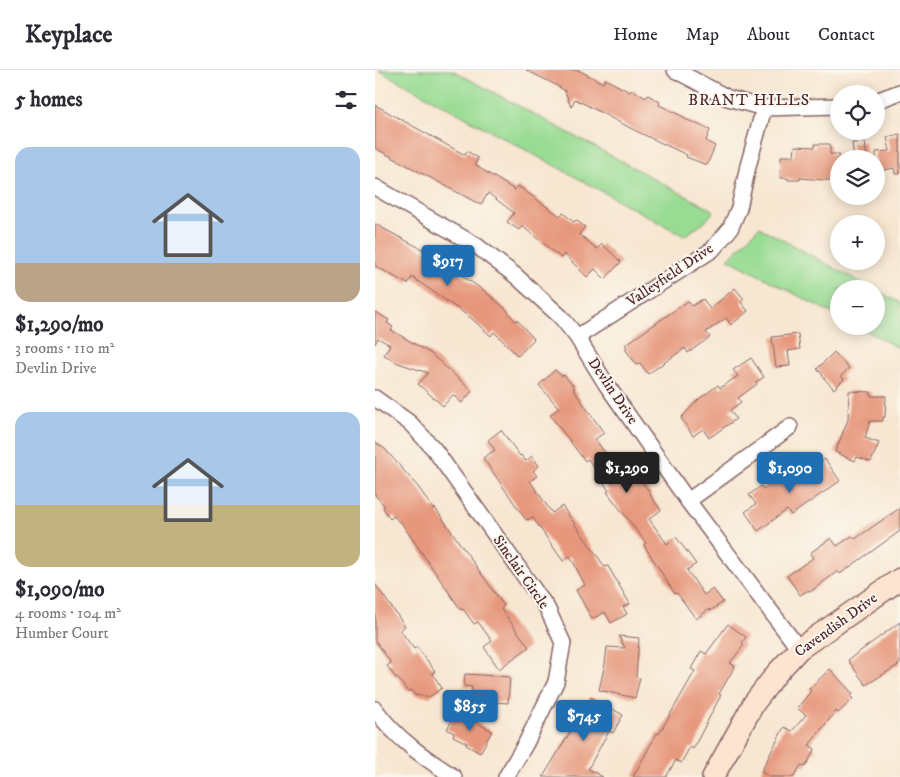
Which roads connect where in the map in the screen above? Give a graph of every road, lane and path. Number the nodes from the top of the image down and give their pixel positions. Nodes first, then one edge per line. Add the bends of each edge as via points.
1 (675, 70) edge
2 (900, 92) edge
3 (885, 98) edge
4 (830, 106) edge
5 (764, 108) junction
6 (375, 187) edge
7 (577, 337) junction
8 (375, 398) edge
9 (790, 427) dead end
10 (689, 501) junction
11 (900, 579) edge
12 (799, 649) junction
13 (375, 709) edge
14 (454, 777) edge
15 (506, 777) edge
16 (713, 777) edge

1 - 5 street via 728,98
2 - 3 street
4 - 5 street
5 - 7 street, Valleyfield Drive via 739,208 730,229 711,250
6 - 7 street, Devlin Drive via 477,246 516,276 561,317
7 - 10 street, Devlin Drive via 606,384
8 - 15 street, Sinclair Circle via 411,422 435,449 547,608 563,643 556,682
9 - 10 street
10 - 12 street, Devlin Drive
11 - 12 street, Cavendish Drive
12 - 16 street, Cavendish Drive via 754,703
13 - 14 street via 416,752

